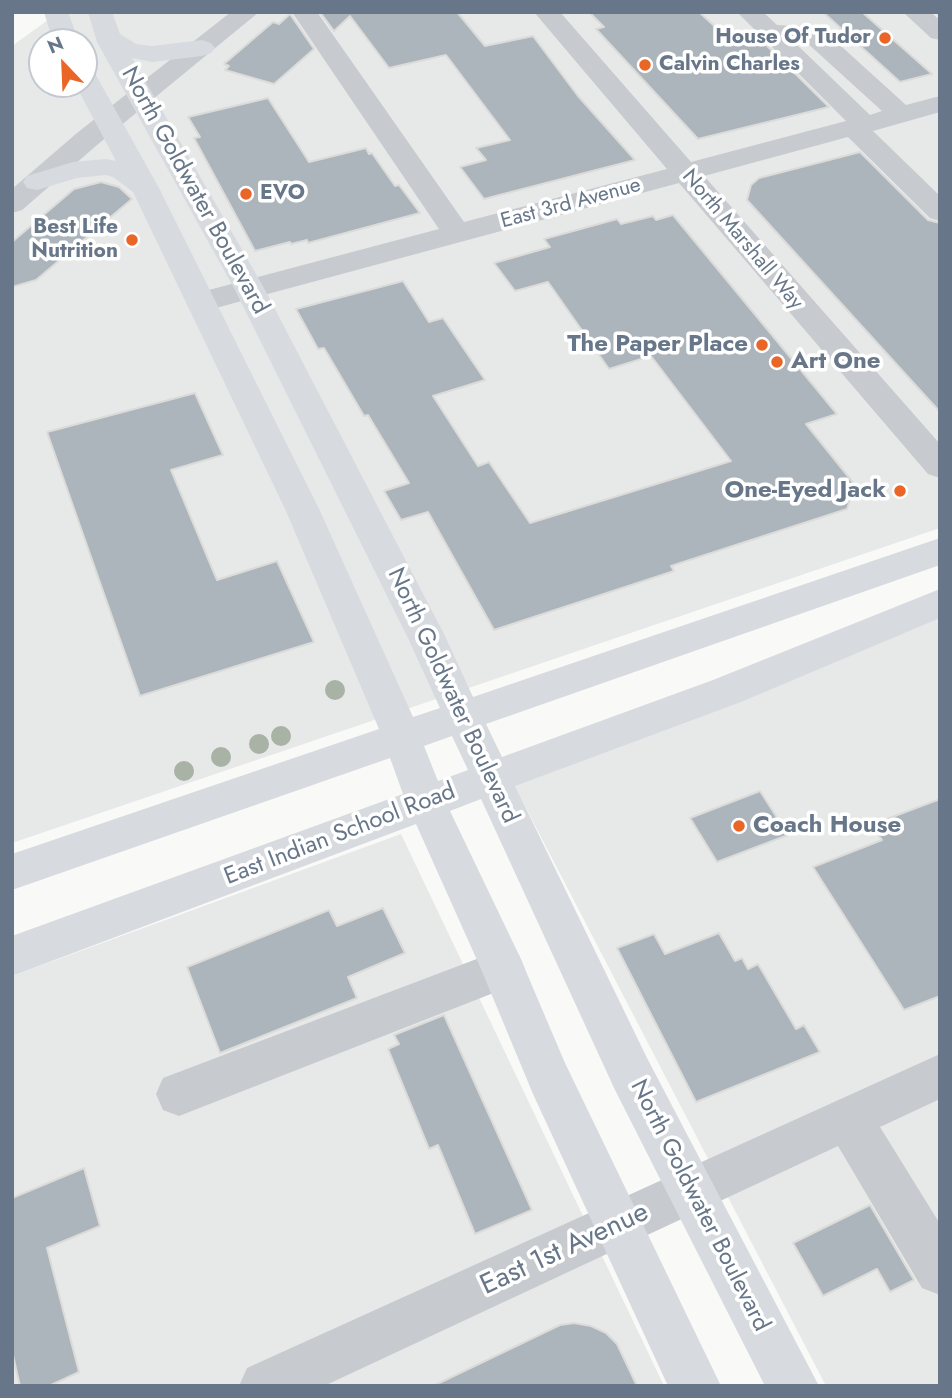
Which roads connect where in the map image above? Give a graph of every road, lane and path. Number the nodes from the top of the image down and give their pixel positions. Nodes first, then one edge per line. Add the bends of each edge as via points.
1 (100, 12) edge
2 (247, 12) edge
3 (304, 12) edge
4 (546, 12) edge
5 (749, 12) edge
6 (915, 12) edge
7 (771, 33) junction
8 (940, 33) edge
9 (109, 38) junction
10 (202, 48) junction
11 (142, 96) junction
12 (96, 98) edge
13 (940, 104) edge
14 (901, 115) junction
15 (110, 121) junction
16 (859, 127) junction
17 (685, 173) junction
18 (37, 182) junction
19 (145, 188) junction
20 (12, 204) edge
21 (940, 212) edge
22 (458, 235) junction
23 (249, 288) junction
24 (201, 302) junction
25 (940, 466) edge
26 (940, 551) edge
27 (940, 603) edge
28 (464, 715) junction
29 (401, 736) junction
30 (493, 778) junction
31 (426, 802) junction
32 (12, 872) edge
33 (12, 956) edge
34 (503, 969) junction
35 (940, 1076) edge
36 (179, 1094) dead end
37 (848, 1119) junction
38 (690, 1192) junction
39 (618, 1225) junction
40 (940, 1270) edge
41 (265, 1386) edge
42 (695, 1386) edge
43 (793, 1386) edge

1 - 9 main road, North Goldwater Boulevard
2 - 10 street
3 - 22 street
4 - 17 street, North Marshall Way
5 - 7 street
6 - 8 street
7 - 14 street via 812,33
7 - 16 street
9 - 10 main road via 129,50 152,54
9 - 11 main road, North Goldwater Boulevard
10 - 11 street
11 - 15 street
11 - 23 main road, North Goldwater Boulevard
12 - 15 main road, North Goldwater Boulevard
13 - 14 street, East 3rd Avenue
14 - 16 street, East 3rd Avenue
15 - 18 street
15 - 19 main road, North Goldwater Boulevard
16 - 17 street, East 3rd Avenue
16 - 21 street
17 - 22 street, East 3rd Avenue
17 - 25 street, North Marshall Way
18 - 19 main road via 73,170 106,167 123,171
18 - 20 street
19 - 24 main road, North Goldwater Boulevard
22 - 23 street, East 3rd Avenue
23 - 24 street, East 3rd Avenue
23 - 28 main road, North Goldwater Boulevard
24 - 29 main road, North Goldwater Boulevard via 303,511
26 - 28 main road
27 - 30 main road, East Indian School Road via 744,684
28 - 29 main road
28 - 30 main road, North Goldwater Boulevard
29 - 31 main road, North Goldwater Boulevard
29 - 32 main road
30 - 31 main road, East Indian School Road
30 - 38 main road, North Goldwater Boulevard via 583,976
31 - 33 main road, East Indian School Road
31 - 34 main road, North Goldwater Boulevard
34 - 36 street
34 - 39 main road, North Goldwater Boulevard
35 - 37 street, East 1st Avenue
37 - 38 street, East 1st Avenue
37 - 40 street
38 - 39 street, East 1st Avenue
38 - 43 main road, North Goldwater Boulevard
39 - 41 street, East 1st Avenue
39 - 42 main road, North Goldwater Boulevard

